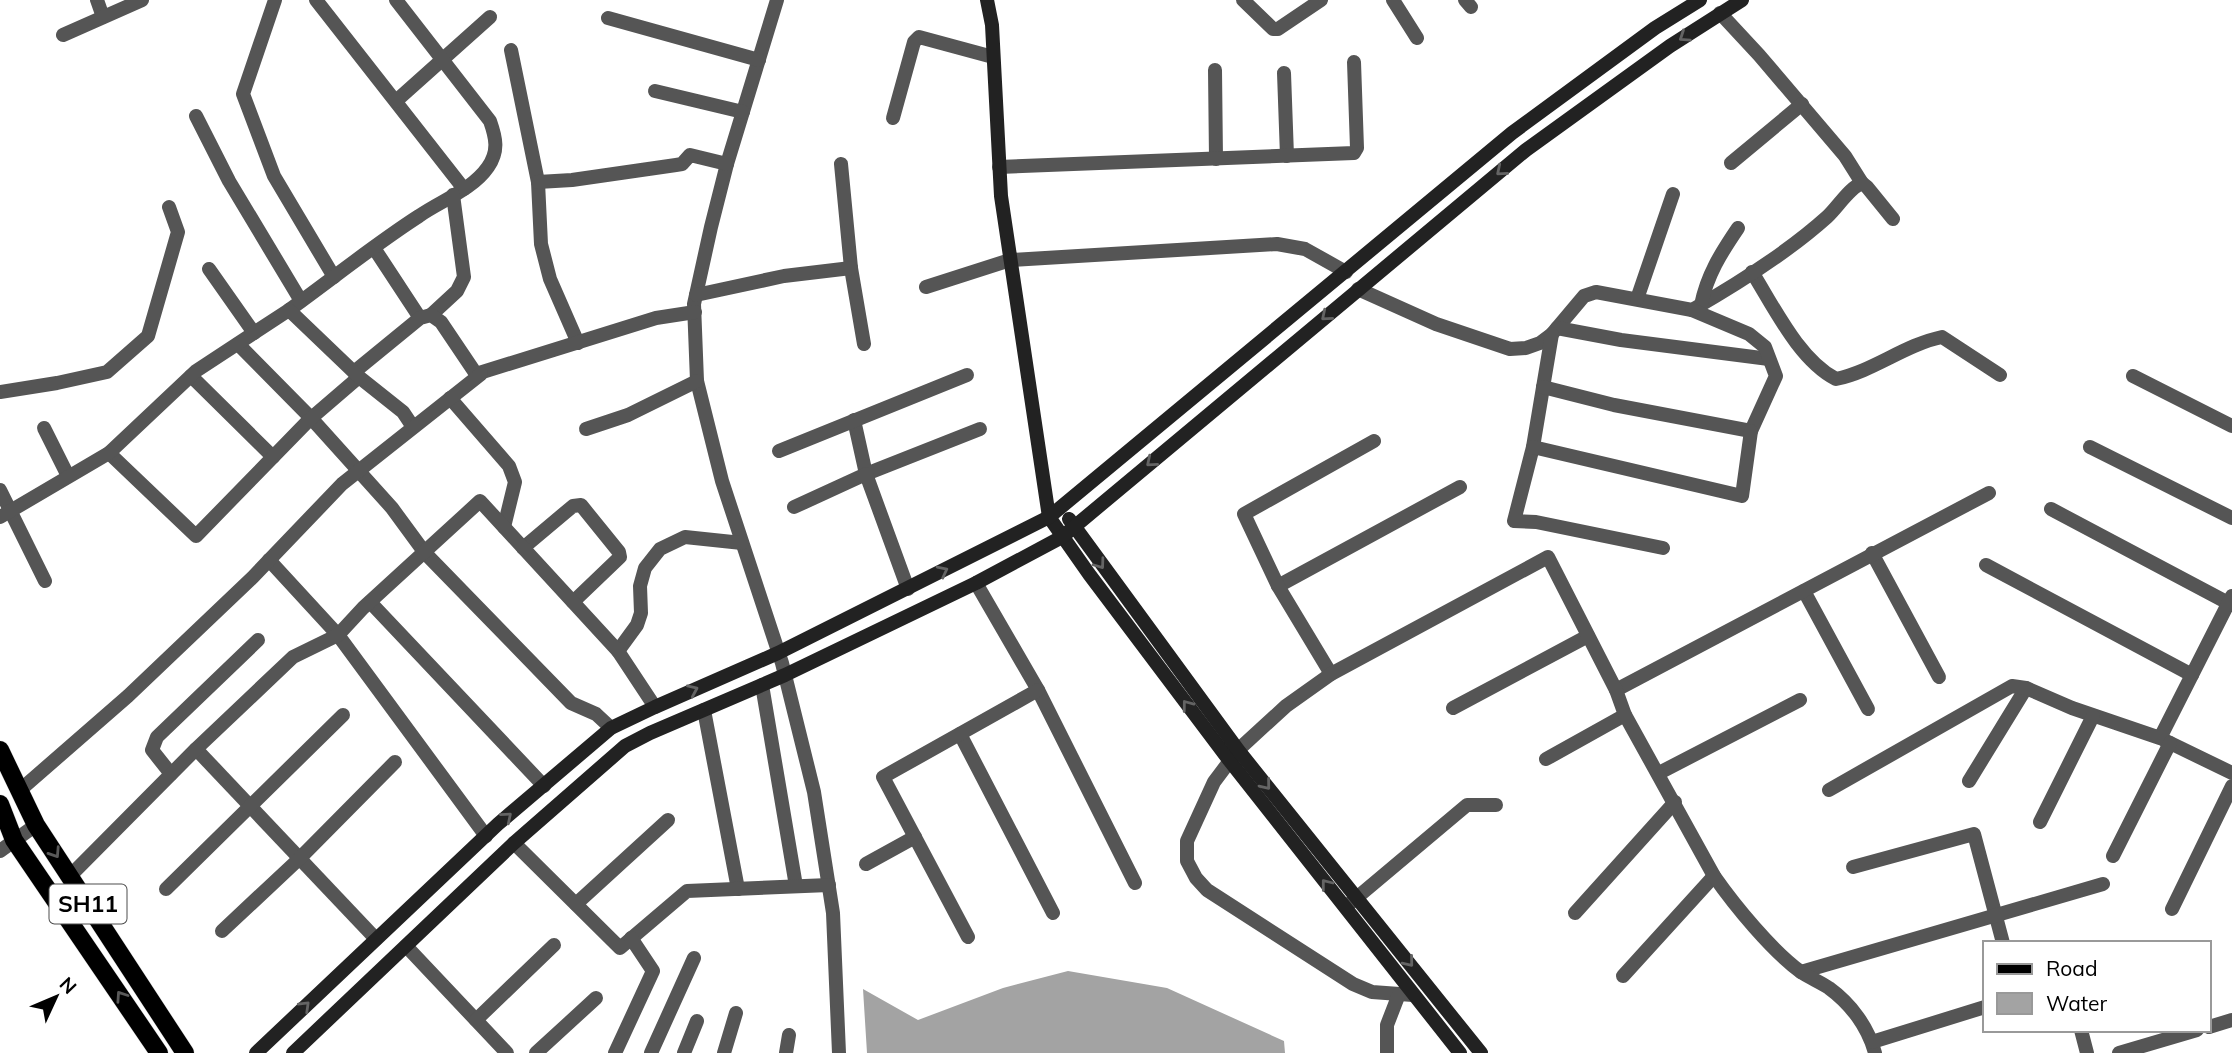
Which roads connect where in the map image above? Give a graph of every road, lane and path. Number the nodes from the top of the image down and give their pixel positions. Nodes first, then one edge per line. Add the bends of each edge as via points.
1 (97, 0) edge
2 (142, 0) edge
3 (260, 0) edge
4 (316, 0) edge
5 (396, 0) edge
6 (777, 0) edge
7 (987, 0) edge
8 (1243, 0) edge
9 (1321, 0) edge
10 (1393, 0) edge
11 (1700, 0) edge
12 (1742, 0) edge
13 (273, 6) edge
14 (1720, 13) junction
15 (103, 17) junction
16 (490, 17) dead end
17 (608, 18) dead end
18 (64, 35) dead end
19 (1417, 38) dead end
20 (511, 50) dead end
21 (993, 57) junction
22 (759, 60) junction
23 (442, 61) junction
24 (1354, 62) dead end
25 (1215, 70) dead end
26 (1284, 73) dead end
27 (655, 91) dead end
28 (396, 101) junction
29 (1802, 104) junction
30 (743, 112) junction
31 (196, 116) dead end
32 (893, 118) dead end
33 (1287, 156) junction
34 (1216, 159) junction
35 (1731, 163) dead end
36 (727, 164) junction
37 (841, 164) dead end
38 (999, 167) junction
39 (538, 183) junction
40 (1862, 183) junction
41 (458, 192) junction
42 (1673, 194) dead end
43 (169, 207) dead end
44 (1893, 219) dead end
45 (1738, 228) dead end
46 (374, 248) junction
47 (1010, 260) junction
48 (851, 268) junction
49 (209, 269) dead end
50 (1346, 271) junction
51 (1752, 272) junction
52 (334, 277) junction
53 (926, 288) dead end
54 (1358, 289) junction
55 (696, 295) junction
56 (1637, 299) junction
57 (301, 301) junction
58 (1696, 307) junction
59 (289, 310) junction
60 (695, 312) junction
61 (426, 316) junction
62 (1554, 331) junction
63 (254, 333) junction
64 (578, 343) junction
65 (237, 344) junction
66 (864, 344) dead end
67 (1769, 359) junction
68 (356, 374) junction
69 (481, 374) junction
70 (967, 375) dead end
71 (2000, 375) dead end
72 (191, 376) junction
73 (2133, 376) dead end
74 (697, 381) junction
75 (1543, 387) junction
76 (0, 392) edge
77 (450, 398) junction
78 (311, 418) junction
79 (854, 421) junction
80 (2232, 426) edge
81 (413, 427) junction
82 (44, 428) dead end
83 (586, 429) dead end
84 (980, 429) dead end
85 (1751, 431) junction
86 (1374, 441) dead end
87 (1533, 447) junction
88 (2090, 447) dead end
89 (779, 451) dead end
90 (109, 453) junction
91 (272, 457) junction
92 (358, 470) junction
93 (866, 474) junction
94 (68, 476) junction
95 (1460, 487) dead end
96 (0, 490) edge
97 (1989, 493) dead end
98 (794, 507) dead end
99 (2051, 509) dead end
100 (1055, 512) junction
101 (5, 514) edge
102 (2232, 518) edge
103 (1074, 526) junction
104 (504, 527) junction
105 (1062, 537) junction
106 (742, 543) junction
107 (523, 548) junction
108 (1663, 548) dead end
109 (425, 553) junction
110 (1872, 553) junction
111 (269, 560) junction
112 (1986, 565) dead end
113 (45, 581) dead end
114 (976, 583) junction
115 (1278, 586) junction
116 (908, 589) junction
117 (1804, 591) junction
118 (2231, 601) edge
119 (573, 602) junction
120 (370, 603) junction
121 (338, 635) junction
122 (1588, 636) junction
123 (258, 640) dead end
124 (618, 651) junction
125 (778, 653) junction
126 (1331, 674) junction
127 (785, 675) junction
128 (2192, 675) junction
129 (1939, 677) dead end
130 (762, 685) junction
131 (2026, 688) junction
132 (1038, 690) junction
133 (1615, 690) junction
134 (1800, 700) dead end
135 (655, 706) junction
136 (1453, 708) dead end
137 (1868, 709) dead end
138 (704, 710) junction
139 (343, 715) dead end
140 (1625, 715) junction
141 (2094, 716) junction
142 (611, 729) junction
143 (960, 734) junction
144 (2165, 741) junction
145 (196, 749) junction
146 (0, 750) edge
147 (1233, 755) junction
148 (1546, 759) dead end
149 (395, 762) dead end
150 (2232, 773) edge
151 (171, 774) junction
152 (1659, 774) junction
153 (1969, 781) dead end
154 (544, 786) junction
155 (2232, 786) edge
156 (1829, 790) dead end
157 (19, 791) junction
158 (1675, 803) junction
159 (0, 804) edge
160 (1496, 805) dead end
161 (251, 807) junction
162 (668, 820) dead end
163 (2040, 822) dead end
164 (36, 825) junction
165 (486, 836) junction
166 (915, 837) junction
167 (514, 843) junction
168 (7, 846) edge
169 (2113, 856) dead end
170 (300, 858) junction
171 (866, 864) dead end
172 (1853, 867) dead end
173 (70, 876) junction
174 (1714, 876) junction
175 (1135, 883) dead end
176 (2103, 884) dead end
177 (829, 885) junction
178 (796, 886) junction
179 (166, 889) dead end
180 (738, 889) junction
181 (1356, 897) junction
182 (576, 904) junction
183 (1344, 907) junction
184 (2172, 909) dead end
185 (1053, 913) dead end
186 (1575, 913) dead end
187 (1996, 915) junction
188 (222, 931) dead end
189 (968, 937) dead end
190 (631, 938) junction
191 (376, 939) junction
192 (2002, 941) edge
193 (554, 945) dead end
194 (406, 946) junction
195 (694, 958) dead end
196 (1801, 972) junction
197 (1623, 976) dead end
198 (1406, 995) junction
199 (596, 998) dead end
200 (1983, 1008) edge
201 (736, 1013) dead end
202 (476, 1020) junction
203 (2232, 1020) edge
204 (697, 1021) dead end
205 (2211, 1026) edge
206 (2082, 1032) edge
207 (2190, 1032) edge
208 (789, 1035) dead end
209 (1873, 1047) edge
210 (159, 1053) edge
211 (185, 1053) edge
212 (256, 1053) edge
213 (293, 1053) edge
214 (507, 1053) edge
215 (536, 1053) edge
216 (615, 1053) edge
217 (651, 1053) edge
218 (684, 1053) edge
219 (724, 1053) edge
220 (786, 1053) edge
221 (839, 1053) edge
222 (1387, 1053) edge
223 (1460, 1053) edge
224 (1481, 1053) edge
225 (2087, 1053) edge
226 (2119, 1053) edge

1 - 15 street
2 - 15 street
3 - 13 street
4 - 28 street
5 - 23 street
6 - 22 street
7 - 21 street
8 - 9 street via 1273,29
10 - 19 street
11 - 50 street via 1512,133
12 - 14 street
13 - 52 street via 243,94 274,176
14 - 29 street
14 -> 54 street via 1526,150
15 - 18 street
16 - 23 street
17 - 22 street
20 - 39 street
21 - 32 street via 919,37
21 - 38 street
22 - 30 street
23 - 28 street
23 - 41 street via 490,121 497,141 488,167
24 - 33 street via 1354,153
25 - 34 street
26 - 33 street
27 - 30 street
28 - 41 street
29 - 35 street
29 - 40 street
30 - 36 street
31 - 57 street
33 - 34 street
34 - 38 street
36 - 39 street via 690,155 682,164
36 - 55 street
37 - 48 street
38 - 47 street
39 - 64 street via 541,244 550,279
40 - 44 street
40 - 51 street via 1797,242
41 - 46 street
41 - 61 street via 464,277 457,291
42 - 56 street
43 - 76 street via 177,232 148,336 107,372
45 - 58 street via 1713,267
46 - 52 street
46 - 61 street
47 - 50 street via 1277,244 1305,249
47 - 53 street
47 - 100 street via 1045,483
48 - 55 street via 784,276
48 - 66 street
49 - 63 street
50 - 100 street
51 - 58 street
51 - 71 street via 1806,354 1836,379 1856,375 1924,340 1942,337
52 - 57 street
54 - 62 street via 1436,324 1510,349 1540,343
54 -> 103 street
55 - 60 street
56 - 58 street
56 - 62 street via 1596,292 1584,296
57 - 59 street
58 - 67 street via 1749,334 1765,347
59 - 63 street
59 - 68 street
60 - 64 street via 656,318
60 - 74 street
61 - 68 street
61 - 69 street via 441,322 472,370
62 - 67 street
62 - 75 street
63 - 65 street
64 - 69 street
65 - 72 street
65 - 78 street
67 - 85 street via 1776,376
68 - 78 street
68 - 81 street via 403,412
69 - 77 street
70 - 79 street
72 - 90 street
72 - 91 street
73 - 80 street
74 - 83 street via 628,415
74 - 106 street
75 - 85 street
75 - 87 street
77 - 81 street
77 - 104 street via 509,466 515,482
78 - 91 street
78 - 92 street
79 - 89 street
79 - 93 street
81 - 92 street
82 - 94 street
84 - 93 street
85 - 87 street via 1742,496
86 - 115 street via 1244,514
87 - 108 street via 1514,522 1536,522
88 - 102 street
90 - 91 street via 196,536
90 - 94 street
92 - 109 street
92 - 111 street
93 - 98 street
93 - 116 street
94 - 101 street
95 - 115 street
96 - 101 street
97 - 110 street
99 - 118 street
100 - 103 street
100 - 105 street
116 -> 100 street
101 - 113 street
103 - 105 street
103 -> 147 street
104 - 107 street
104 - 109 street via 480,501
105 - 114 street
147 -> 105 street
106 - 124 street via 685,537 660,549 645,568 637,625
106 - 125 street
107 - 119 street
107 - 119 street via 573,506 581,505 620,557
109 - 120 street
109 - 142 street via 570,703 596,715
110 - 117 street
110 - 129 street
111 - 121 street
111 - 157 street via 128,696
112 - 128 street
114 - 127 street
114 - 132 street
115 - 126 street
116 - 125 street
117 - 133 street
117 - 137 street
118 - 128 street
119 - 124 street
120 - 121 street
120 - 154 street
121 - 145 street via 293,657
121 - 165 street
122 - 126 street via 1548,557
122 - 133 street
122 - 136 street
123 - 151 street via 157,737 152,750
124 - 135 street
125 - 127 street
135 -> 125 street
126 - 147 street via 1286,706
127 - 130 street
127 - 177 street via 814,792
128 - 144 street
130 - 138 street
130 - 178 street
131 - 141 street
131 - 153 street
131 - 156 street via 2012,686
132 - 143 street
132 - 175 street
133 - 140 street
134 - 152 street
135 - 142 street
138 - 167 street via 625,746
138 - 180 street
139 - 161 street
140 - 148 street
140 - 152 street
141 - 144 street
141 - 163 street
142 - 154 street
143 - 166 street via 883,777
143 - 185 street
144 - 150 street
144 - 169 street
145 - 151 street
145 - 161 street
146 - 157 main road, SH11
147 -> 181 street
183 -> 147 street
147 - 198 street via 1214,782 1187,841 1187,861 1196,878 1207,890 1353,984 1372,992
149 - 170 street
151 - 173 street
152 - 158 street
165 -> 154 street
155 - 184 street
157 - 164 main road, SH11
158 - 174 street
158 - 186 street
159 - 168 main road, SH11
160 - 181 street via 1467,805
161 - 170 street
161 - 179 street
162 - 182 street
164 - 168 street
164 -> 173 main road, SH11
165 - 191 street
166 - 171 street
166 - 189 street
167 - 182 street
167 - 194 street
210 -> 168 main road, SH11
170 - 188 street
170 - 191 street
172 - 187 street via 1974,834
173 - 211 main road, SH11
174 - 196 street via 1731,900
174 - 197 street
176 - 187 street
177 - 178 street
177 - 221 street
178 - 180 street
180 - 190 street via 687,891
181 - 183 street
181 -> 224 street
182 - 190 street via 620,948
183 - 198 street
187 - 192 street
187 - 196 street
190 - 216 street via 653,971
212 -> 191 street
193 - 202 street
194 - 202 street
194 - 213 street
195 - 217 street
196 - 209 street via 1853,1008
198 - 222 street via 1387,1025
198 - 223 street
199 - 215 street
200 - 209 street
201 - 219 street
202 - 214 street
203 - 205 street
204 - 218 street
206 - 225 street
207 - 226 street
208 - 220 street

